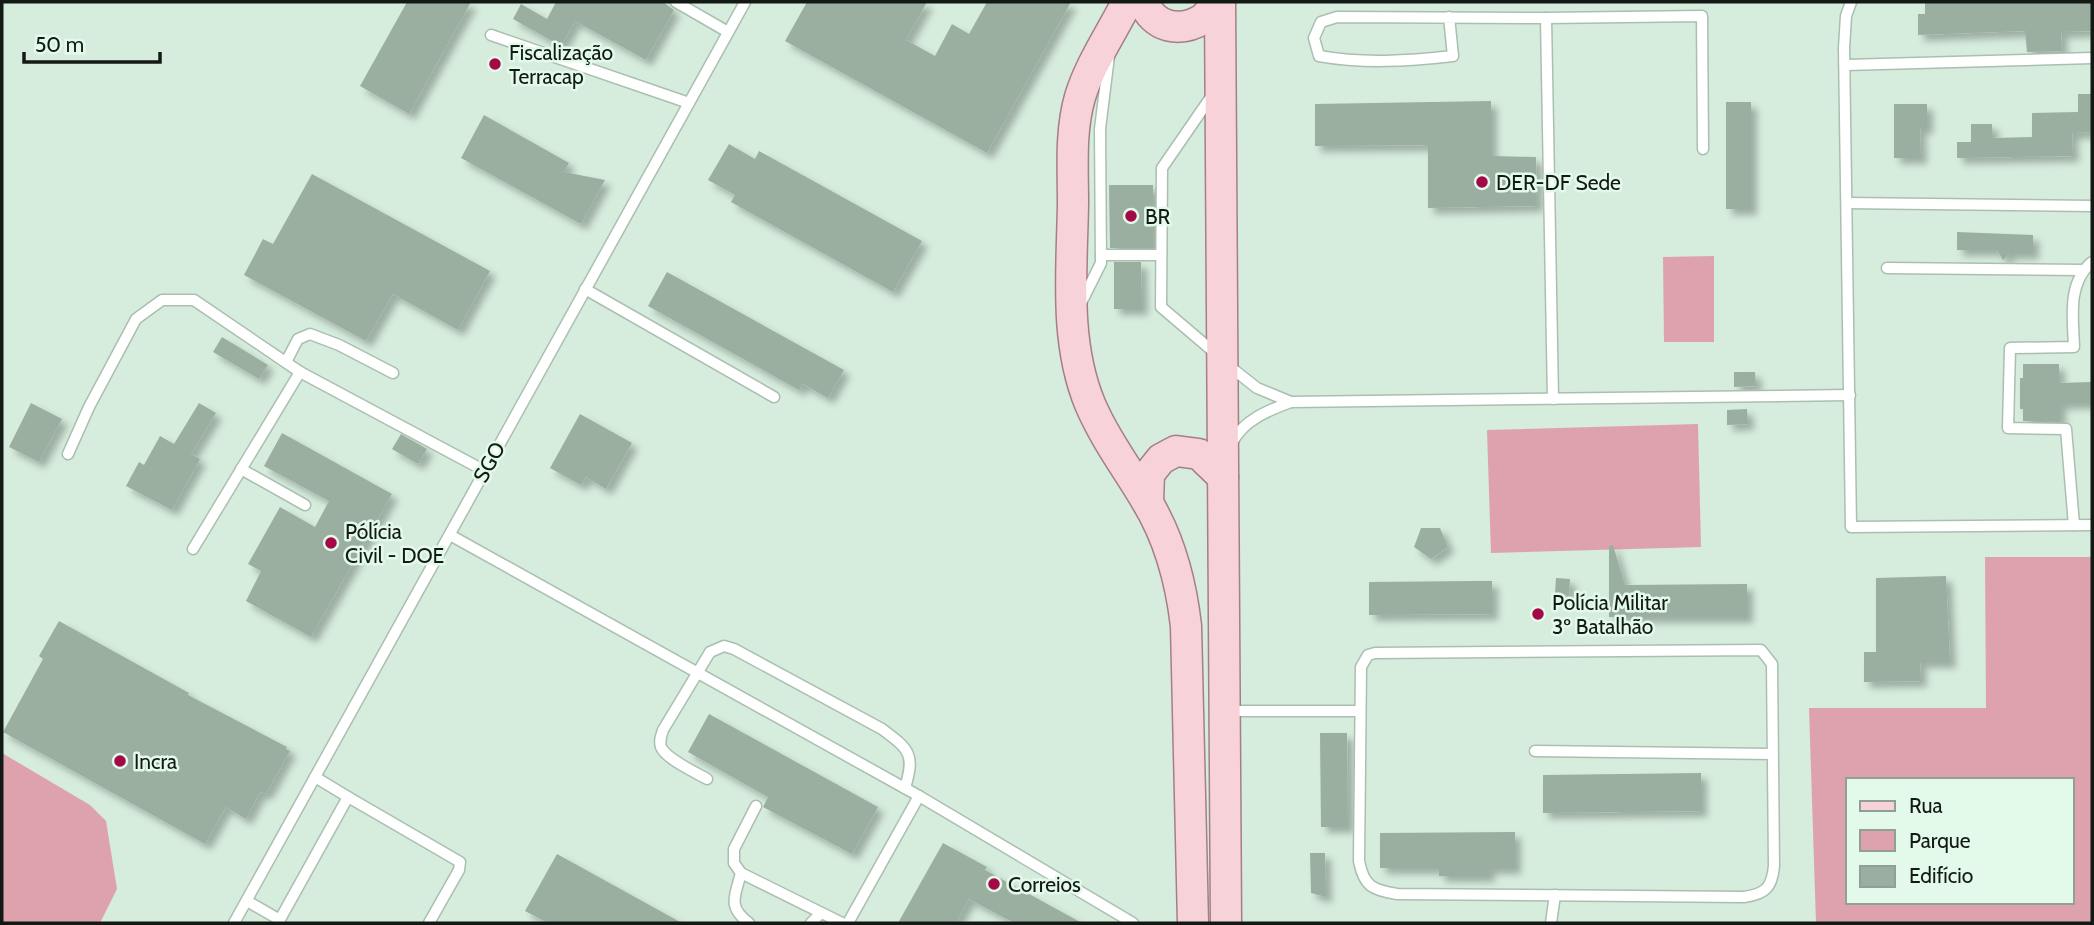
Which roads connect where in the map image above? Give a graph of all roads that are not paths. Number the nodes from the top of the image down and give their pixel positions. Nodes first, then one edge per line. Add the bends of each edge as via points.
1 (676, 2) edge
2 (745, 2) edge
3 (1126, 2) edge
4 (1144, 2) edge
5 (1219, 2) edge
6 (1851, 2) edge
7 (1449, 17) junction
8 (1546, 18) junction
9 (728, 33) junction
10 (491, 35) dead end
11 (1111, 35) junction
12 (2092, 58) edge
13 (1846, 65) junction
14 (1221, 82) junction
15 (689, 103) junction
16 (1703, 149) dead end
17 (1847, 203) junction
18 (2092, 206) edge
19 (1101, 255) junction
20 (1161, 256) junction
21 (2092, 262) edge
22 (1887, 268) dead end
23 (2083, 270) junction
24 (585, 289) junction
25 (1071, 323) junction
26 (1223, 360) junction
27 (286, 362) junction
28 (300, 372) junction
29 (393, 373) dead end
30 (1850, 395) junction
31 (774, 397) dead end
32 (1553, 399) junction
33 (1291, 402) junction
34 (68, 453) dead end
35 (241, 468) junction
36 (1223, 469) junction
37 (485, 471) junction
38 (1148, 502) junction
39 (305, 505) dead end
40 (2074, 525) junction
41 (2092, 525) edge
42 (450, 534) junction
43 (193, 549) dead end
44 (696, 672) junction
45 (1225, 711) junction
46 (1359, 711) junction
47 (1535, 751) dead end
48 (1772, 754) junction
49 (316, 777) junction
50 (707, 779) dead end
51 (905, 788) junction
52 (919, 796) junction
53 (348, 797) junction
54 (756, 806) dead end
55 (741, 873) junction
56 (1555, 895) junction
57 (247, 901) junction
58 (821, 913) junction
59 (279, 921) edge
60 (1189, 922) edge
61 (234, 923) edge
62 (429, 923) edge
63 (749, 923) edge
64 (811, 923) edge
65 (842, 923) edge
66 (848, 923) edge
67 (1133, 923) edge
68 (1226, 923) edge
69 (1551, 923) edge

1 - 9 lane
2 - 9 lane, SGO
3 - 11 main road
4 - 5 main road via 1148,13 1179,29 1204,18
5 - 14 main road
6 - 13 lane via 1846,16
7 - 7 lane via 1337,17 1321,22 1314,38 1319,56 1339,59 1400,62 1453,57
7 - 8 lane
8 - 16 lane via 1702,16
8 - 32 lane
9 - 15 lane, SGO
10 - 15 lane
11 - 19 lane via 1100,129
11 - 25 main road via 1090,71 1073,136
12 - 13 lane
13 - 17 lane
14 - 20 lane via 1162,169
14 - 26 main road
15 - 24 lane, SGO
17 - 18 lane
17 - 30 lane
19 - 20 lane
19 - 25 lane
20 - 26 lane via 1161,307
21 - 23 lane
22 - 23 lane
23 - 40 lane via 2073,295 2074,347 2010,348 2008,428 2066,429
24 - 31 lane
24 - 37 lane, SGO
25 - 38 main road via 1090,403
26 - 33 lane via 1257,388
26 - 36 main road
27 - 28 lane
27 - 29 lane via 298,339 310,334
27 - 34 lane via 194,300 162,300 136,319
28 - 35 lane
28 - 37 lane
30 - 32 lane
30 - 40 lane via 1851,527
32 - 33 lane
33 - 36 lane via 1263,412 1236,434
35 - 39 lane
35 - 43 lane
36 - 38 main road via 1199,454 1176,451 1161,459 1149,474
36 - 45 main road
37 - 42 lane, SGO
38 - 60 main road via 1172,553 1186,626
40 - 41 lane
42 - 44 lane
42 - 49 lane, SGO
44 - 50 lane via 660,741 667,755
44 - 51 lane
44 - 51 lane via 718,647 734,649 882,729 909,754
45 - 46 lane
45 - 68 main road
46 - 48 lane via 1360,667 1375,653 1760,650 1772,664
46 - 56 lane via 1359,861 1369,886 1398,894
47 - 48 lane
48 - 56 lane via 1774,866 1770,887 1763,893 1744,897
49 - 53 lane
49 - 57 lane, SGO
51 - 52 lane
52 - 66 lane
52 - 67 lane
53 - 59 lane
53 - 62 lane via 460,862
54 - 55 lane via 734,849 734,863
55 - 58 lane
55 - 63 lane via 734,901 736,913
56 - 69 lane
57 - 59 lane
57 - 61 lane, SGO
58 - 64 lane
58 - 65 lane

